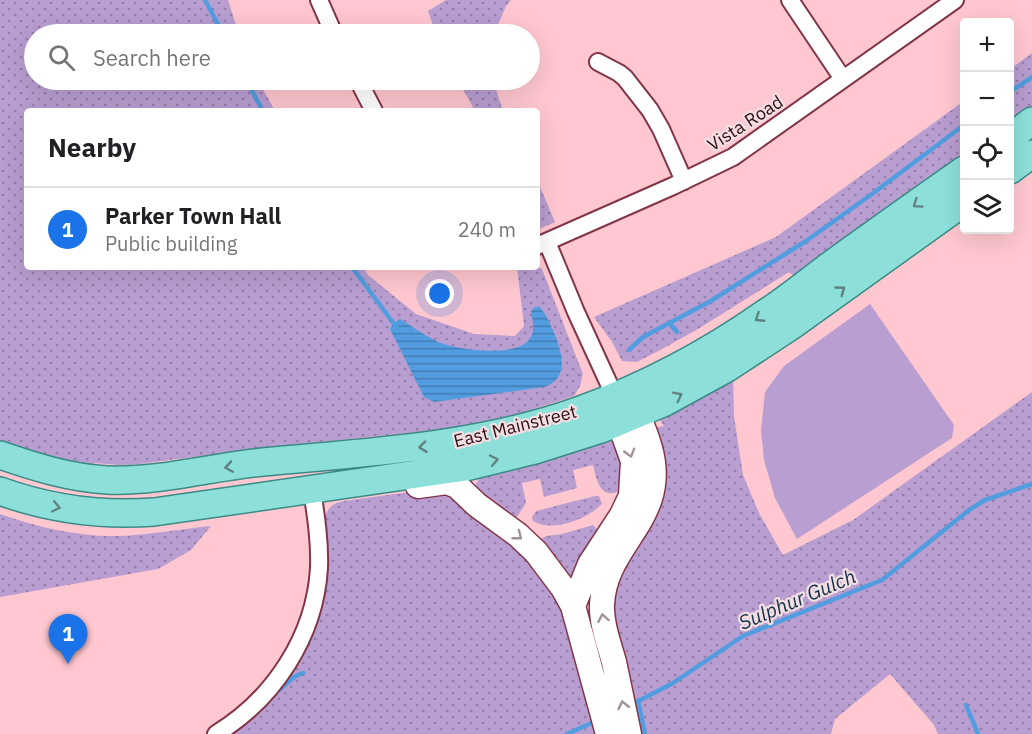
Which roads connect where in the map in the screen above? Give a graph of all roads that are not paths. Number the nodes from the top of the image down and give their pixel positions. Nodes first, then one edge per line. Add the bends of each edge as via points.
1 (319, 0) edge
2 (790, 0) edge
3 (955, 0) edge
4 (330, 24) edge
5 (598, 62) dead end
6 (843, 79) junction
7 (363, 90) edge
8 (372, 108) edge
9 (1032, 121) edge
10 (1014, 135) edge
11 (1032, 153) edge
12 (1014, 167) edge
13 (960, 173) edge
14 (684, 181) junction
15 (960, 205) edge
16 (542, 244) edge
17 (624, 411) junction
18 (0, 455) edge
19 (376, 481) junction
20 (312, 490) junction
21 (0, 491) edge
22 (573, 606) junction
23 (605, 678) junction
24 (216, 734) edge
25 (608, 734) edge
26 (630, 734) edge

1 - 4 street
2 - 6 street
3 - 6 street, Vista Road
5 - 14 street via 619,73 646,104
6 - 14 street, Vista Road via 747,148
7 - 8 street
9 - 10 main road
11 - 12 main road
13 -> 17 main road, East Mainstreet via 740,330 679,366
14 - 16 street, Vista Road
17 -> 15 main road, East Mainstreet via 695,387 755,351
16 - 17 street
17 -> 18 main road, East Mainstreet via 577,411 455,443 143,479 76,477
19 -> 17 main road, East Mainstreet via 466,467 563,442
17 -> 22 street via 633,461 631,496 590,564
23 -> 17 street via 602,596 608,574 644,514 654,484 652,456
19 - 20 main road, East Mainstreet
19 -> 22 street via 395,489 447,482 457,486 536,552
21 -> 20 main road, East Mainstreet via 72,510 126,514
20 - 24 street via 319,567 301,640 265,695
22 - 23 street
23 - 25 street
26 -> 23 street

